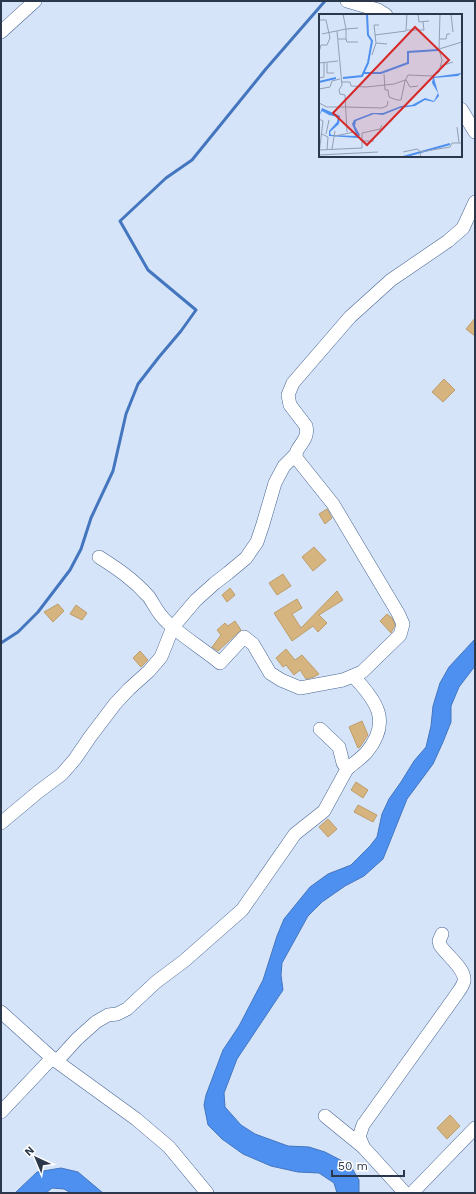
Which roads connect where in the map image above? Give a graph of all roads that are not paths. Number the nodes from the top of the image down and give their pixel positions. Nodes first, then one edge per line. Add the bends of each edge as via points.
1 (35, 1) edge
2 (347, 1) edge
3 (384, 14) edge
4 (1, 32) edge
5 (462, 111) edge
6 (475, 132) edge
7 (475, 202) edge
8 (295, 455) junction
9 (99, 557) dead end
10 (173, 627) junction
11 (353, 676) junction
12 (320, 729) dead end
13 (347, 769) junction
14 (1, 823) edge
15 (442, 934) dead end
16 (1, 1012) edge
17 (55, 1060) junction
18 (1, 1112) edge
19 (325, 1116) dead end
20 (475, 1128) edge
21 (364, 1148) junction
22 (207, 1193) edge
23 (405, 1193) edge
24 (412, 1193) edge

1 - 4 street
2 - 3 street
5 - 6 street
7 - 8 street via 463,228 391,280 350,317 293,383 288,395 290,406 307,431
8 - 10 street via 284,466 275,483 257,542 246,558 196,600
8 - 11 street via 344,521 402,624 400,635 384,652 362,672
9 - 10 street via 137,584 156,611
10 - 11 street via 220,663 244,637 253,644 270,673 300,688
10 - 14 street via 161,657 115,704 62,774
11 - 13 street via 375,702 380,719 378,734 365,754
12 - 13 street via 339,747
13 - 17 street via 324,811 295,834 242,910 127,1009 96,1022
15 - 21 street via 440,945 460,969 464,983 363,1126 359,1137
16 - 17 street
17 - 18 street
17 - 22 street via 136,1119 169,1147
19 - 21 street
20 - 24 street
21 - 23 street

